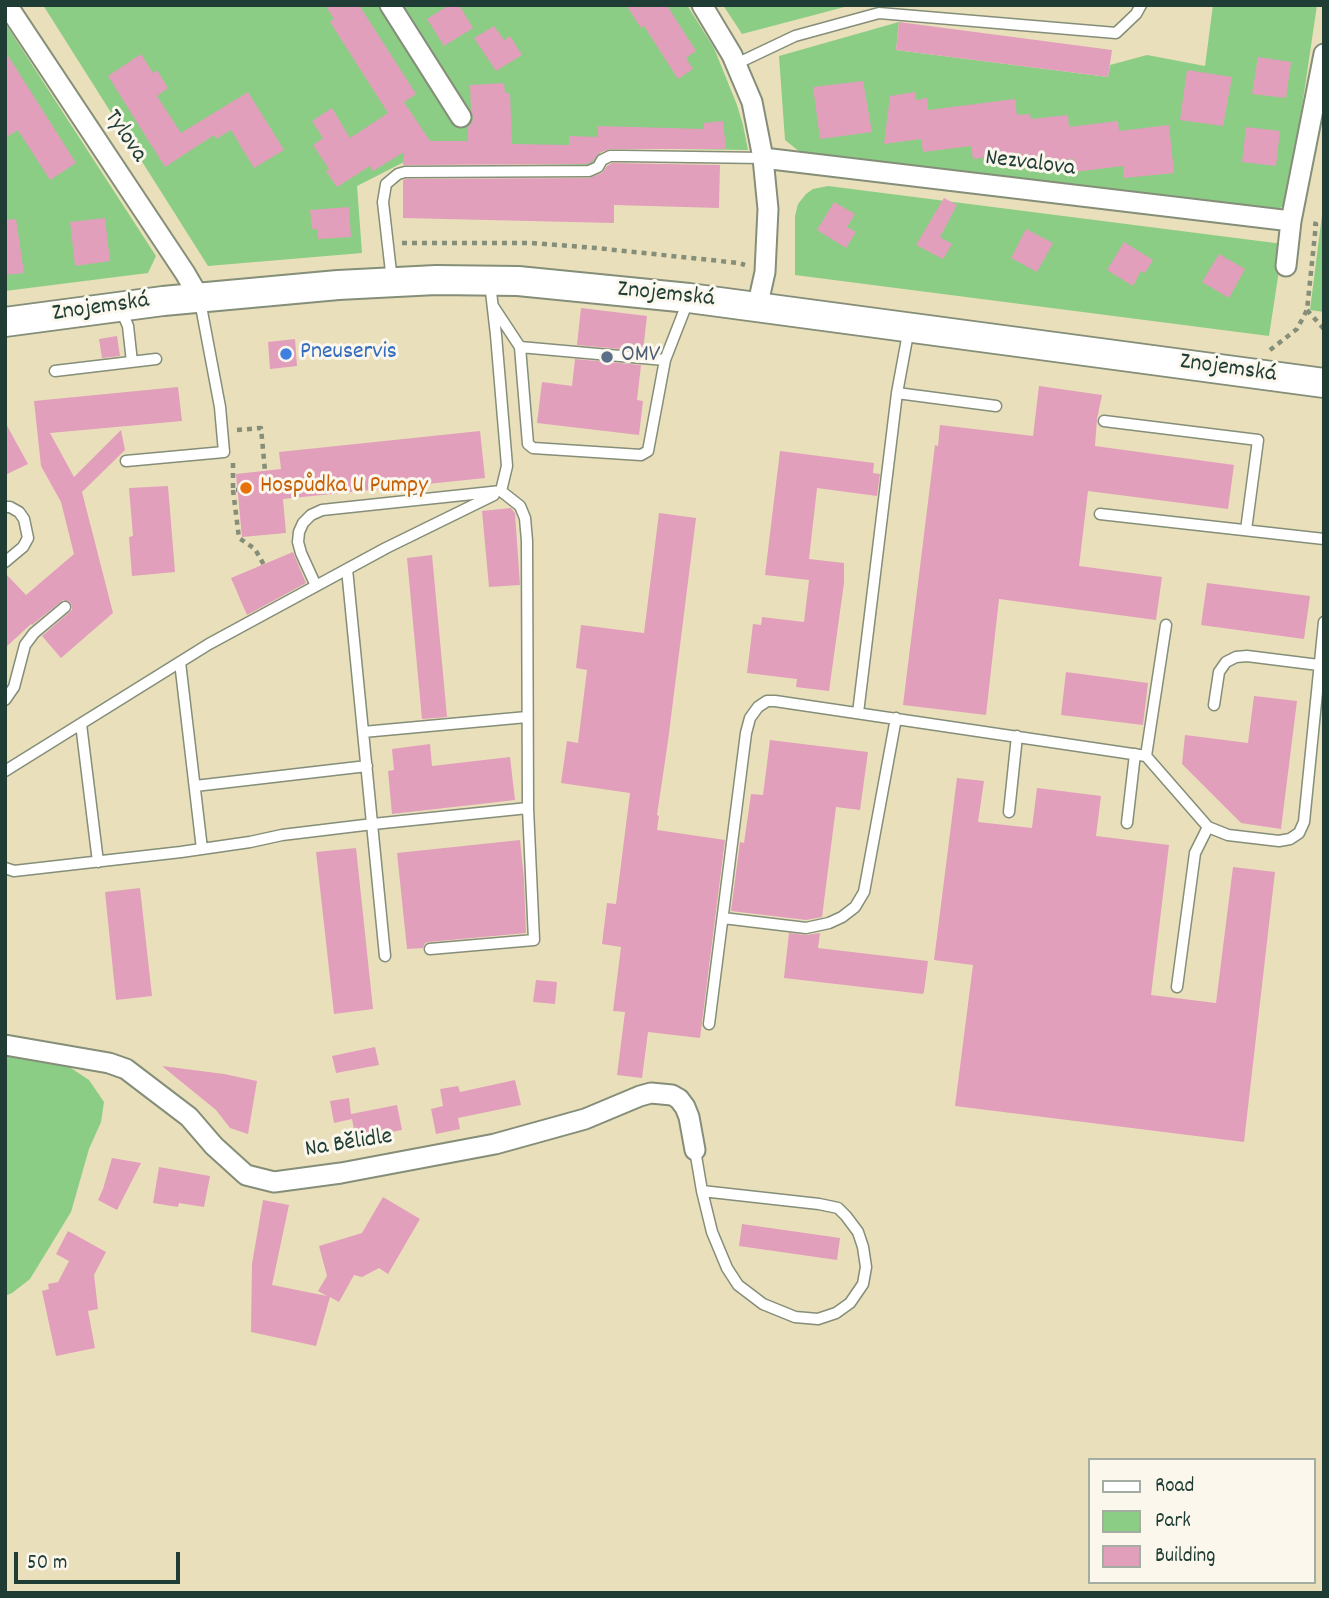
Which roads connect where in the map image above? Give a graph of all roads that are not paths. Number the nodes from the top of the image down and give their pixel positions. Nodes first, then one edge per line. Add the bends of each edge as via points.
1 (7, 5) edge
2 (390, 5) edge
3 (702, 5) edge
4 (1141, 5) edge
5 (890, 9) edge
6 (1324, 54) edge
7 (736, 64) junction
8 (461, 117) dead end
9 (763, 158) junction
10 (1291, 220) junction
11 (1286, 266) dead end
12 (392, 281) junction
13 (491, 293) junction
14 (199, 297) junction
15 (689, 298) junction
16 (120, 307) junction
17 (757, 307) junction
18 (5, 322) edge
19 (909, 328) junction
20 (520, 346) junction
21 (156, 359) dead end
22 (665, 360) junction
23 (132, 362) junction
24 (55, 371) dead end
25 (1324, 383) edge
26 (897, 393) junction
27 (996, 406) dead end
28 (1104, 421) dead end
29 (126, 461) dead end
30 (501, 491) junction
31 (5, 507) edge
32 (1100, 514) dead end
33 (1246, 530) junction
34 (1324, 539) edge
35 (5, 562) edge
36 (347, 569) junction
37 (316, 586) junction
38 (65, 607) dead end
39 (1324, 622) edge
40 (1166, 625) dead end
41 (180, 662) junction
42 (1319, 664) junction
43 (5, 700) edge
44 (1214, 705) dead end
45 (858, 713) junction
46 (527, 717) junction
47 (895, 718) junction
48 (81, 724) junction
49 (363, 732) junction
50 (1017, 736) junction
51 (1135, 754) junction
52 (1146, 756) junction
53 (367, 766) junction
54 (5, 771) edge
55 (195, 786) junction
56 (528, 808) junction
57 (1009, 812) dead end
58 (1126, 823) dead end
59 (373, 824) junction
60 (1208, 827) junction
61 (202, 849) junction
62 (98, 862) junction
63 (5, 868) edge
64 (723, 918) junction
65 (430, 950) dead end
66 (385, 956) dead end
67 (1177, 987) dead end
68 (709, 1024) dead end
69 (5, 1045) edge
70 (695, 1150) joint
71 (702, 1191) junction

1 - 14 street, Tylova
2 - 8 street
3 - 7 street
4 - 5 lane via 1116,33
5 - 7 lane via 795,36
6 - 10 street
7 - 9 street via 752,102
9 - 10 street, Nezvalova
9 - 12 lane via 610,156 589,171 398,174 386,184 383,201
9 - 17 street via 768,209 765,272
10 - 11 street
12 - 13 main road, Znojemská
12 - 14 main road, Znojemská
13 - 15 main road, Znojemská via 518,281
13 - 20 lane
13 - 30 lane via 507,466
14 - 16 main road, Znojemská
14 - 29 lane via 225,407 224,452
15 - 17 main road, Znojemská
15 - 22 lane
16 - 18 main road, Znojemská
16 - 23 lane via 128,327
17 - 19 main road, Znojemská
19 - 25 main road, Znojemská
19 - 26 lane
20 - 22 lane
20 - 22 lane via 528,444 533,449 640,455 648,451
21 - 23 lane
23 - 24 lane
26 - 27 lane
26 - 45 lane
28 - 33 lane via 1258,440
30 - 36 lane
30 - 37 lane via 322,510 311,515 303,523 298,542
30 - 46 lane via 520,506 527,541
31 - 35 lane via 19,512 28,538
32 - 33 lane
33 - 34 lane
36 - 37 lane
36 - 49 lane
37 - 41 lane
38 - 43 lane via 25,645 14,687
39 - 42 lane
40 - 52 lane
41 - 48 lane
41 - 55 lane
42 - 44 lane via 1236,657 1219,672
42 - 60 lane via 1304,822 1299,833 1279,841 1228,835
45 - 47 lane
45 - 64 lane via 767,701 750,718
46 - 49 lane
46 - 56 lane
47 - 50 lane
47 - 64 lane via 864,892 855,907 836,920 806,928
48 - 54 lane
48 - 62 lane
49 - 53 lane
50 - 51 lane
50 - 57 lane
51 - 52 lane
51 - 58 lane
52 - 60 lane
53 - 55 lane
53 - 59 lane
55 - 61 lane
56 - 59 lane
56 - 65 lane via 534,940
59 - 61 lane
59 - 66 lane
60 - 67 lane via 1195,853
61 - 62 lane
62 - 63 lane via 14,871
64 - 68 lane
69 - 70 street, Na Bělidle via 126,1069 188,1117 246,1175 274,1182 495,1144 585,1119 651,1093 679,1099 689,1117
70 - 71 lane
71 - 71 lane via 727,1268 738,1285 763,1304 795,1317 818,1319 850,1303 863,1284 863,1247 858,1232 838,1208

